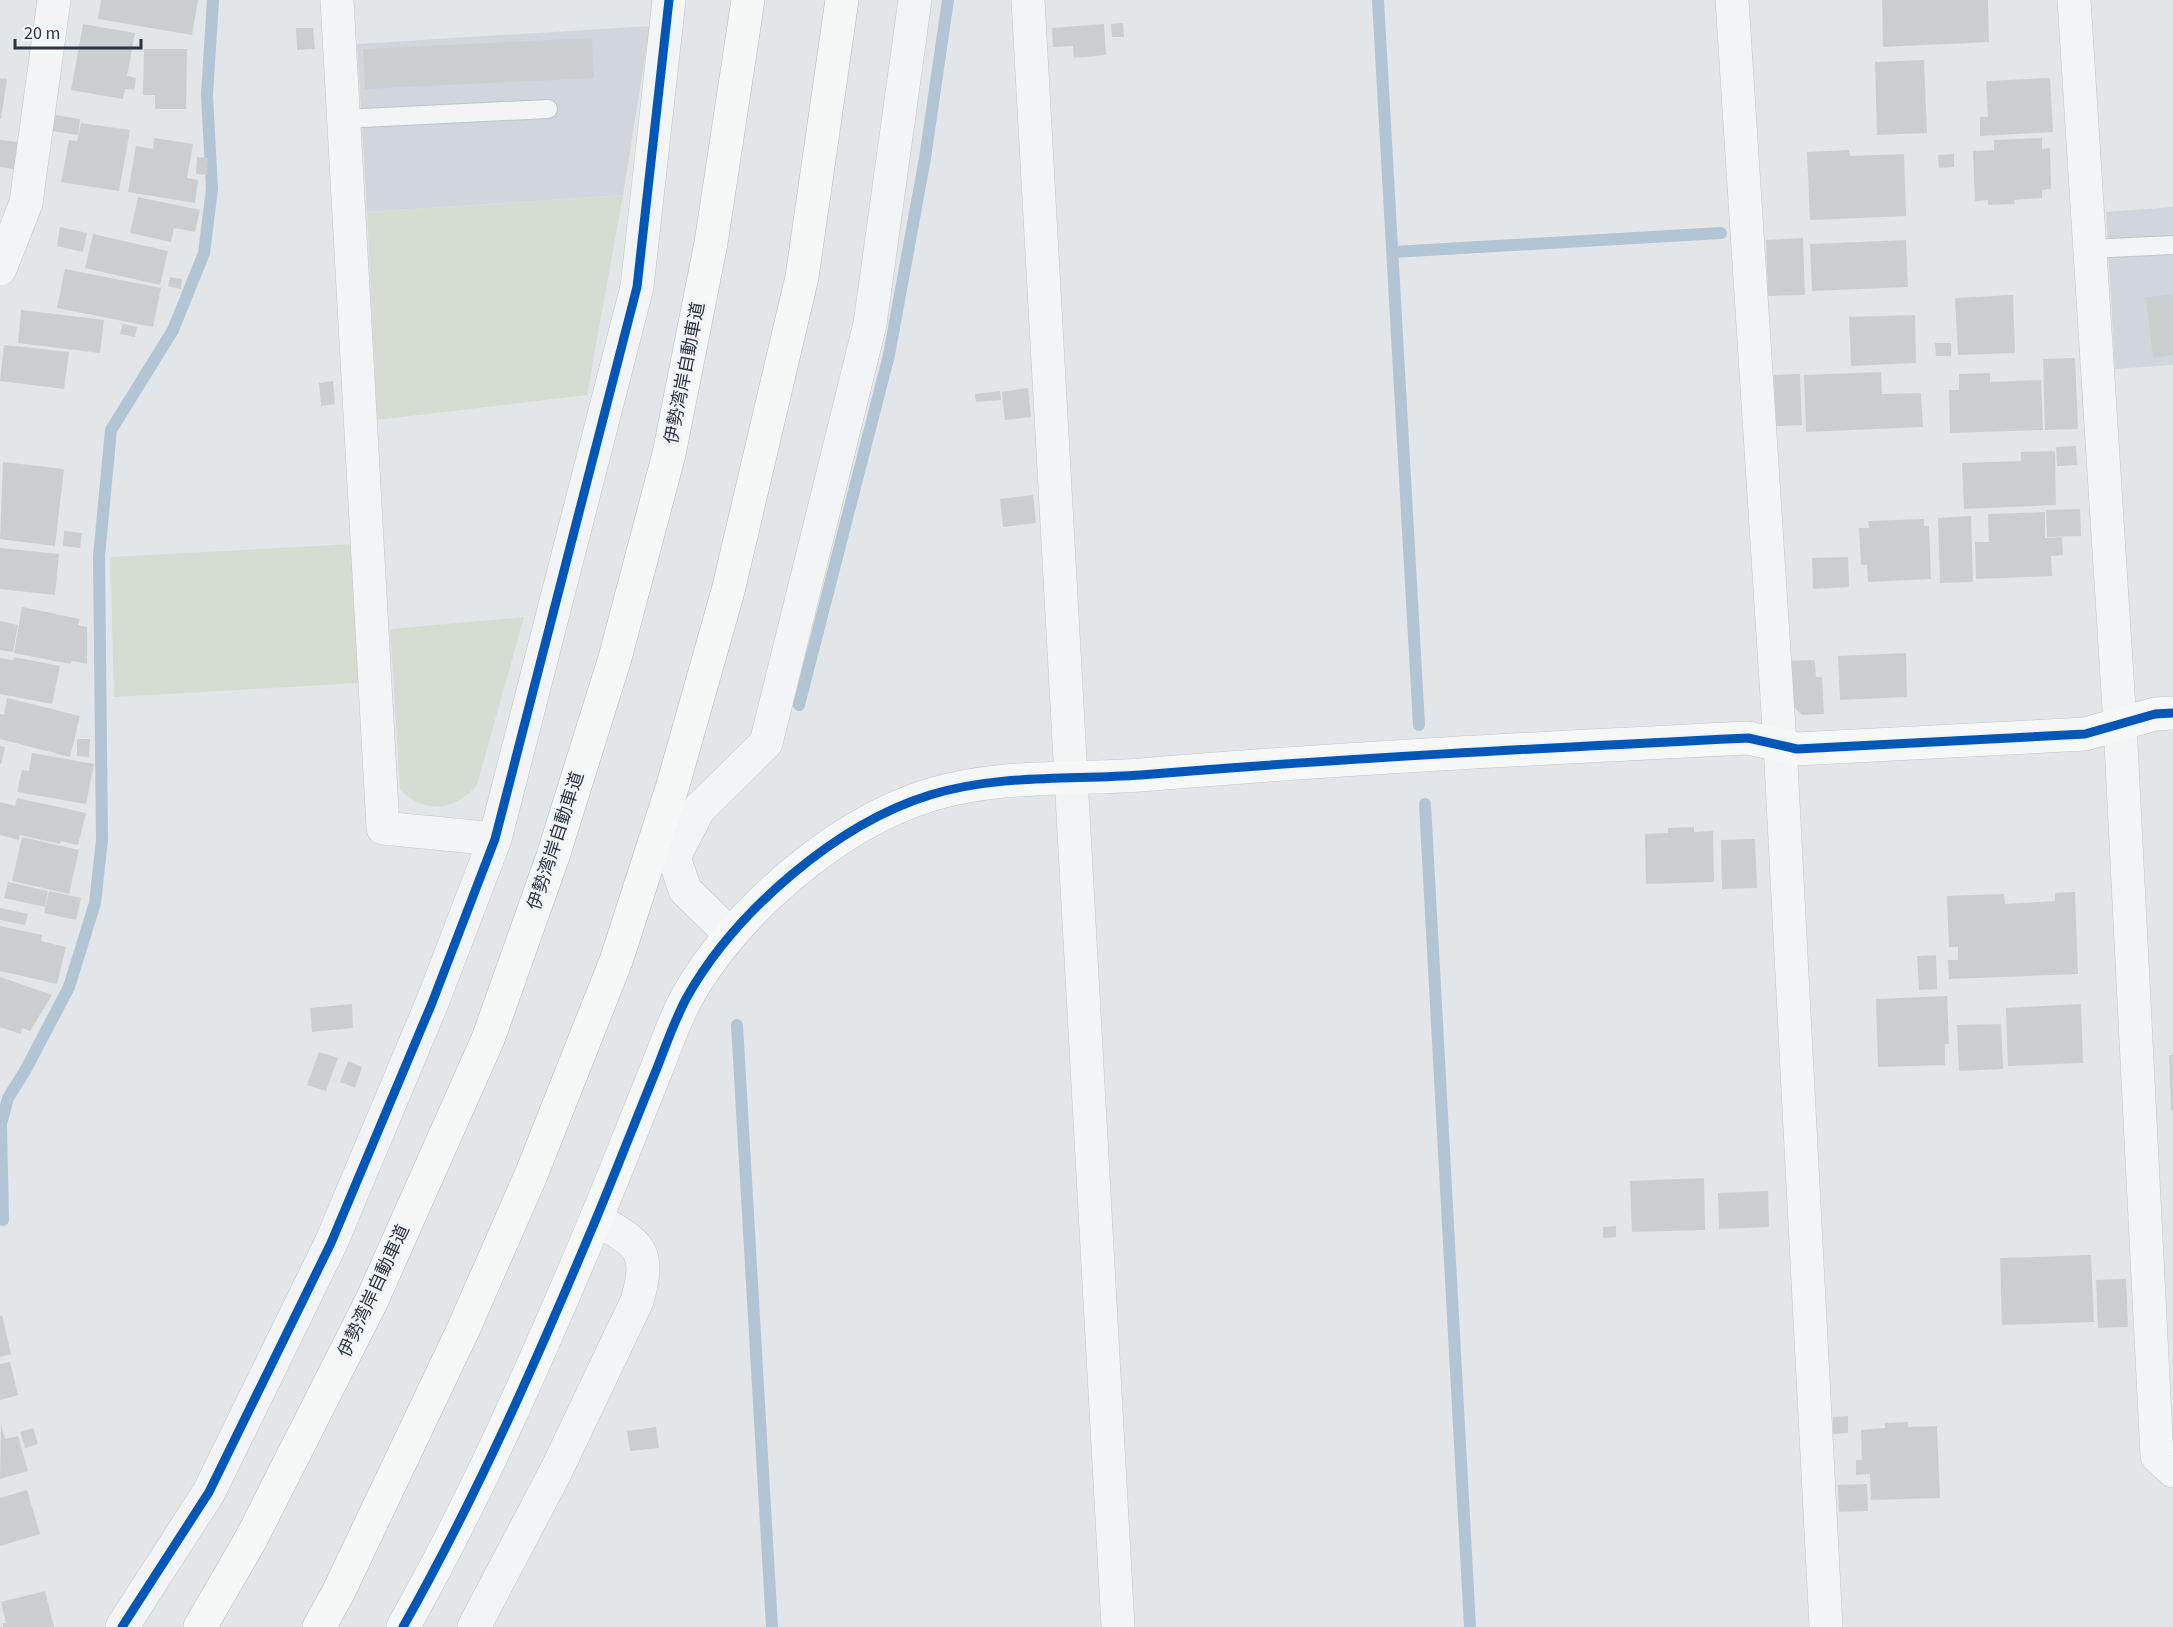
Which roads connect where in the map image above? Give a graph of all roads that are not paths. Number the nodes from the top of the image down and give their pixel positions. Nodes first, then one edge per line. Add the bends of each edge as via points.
1 (54, 0) edge
2 (337, 0) edge
3 (669, 0) edge
4 (748, 0) edge
5 (842, 0) edge
6 (915, 0) edge
7 (1028, 0) edge
8 (1732, 0) edge
9 (2074, 0) edge
10 (548, 109) dead end
11 (343, 119) junction
12 (2173, 245) edge
13 (2090, 249) junction
14 (0, 269) edge
15 (2173, 713) edge
16 (2120, 724) junction
17 (1780, 744) junction
18 (1072, 777) junction
19 (495, 839) junction
20 (730, 934) junction
21 (596, 1218) junction
22 (2173, 1471) edge
23 (122, 1627) edge
24 (200, 1627) edge
25 (319, 1627) edge
26 (403, 1627) edge
27 (474, 1627) edge
28 (1119, 1627) edge
29 (1826, 1627) edge

1 - 14 street via 26,203
2 - 11 street
3 - 19 street via 637,287
4 - 24 main road, 伊勢湾岸自動車道 via 711,243 669,454 615,658 553,856 488,1039 372,1300 251,1539
5 - 25 main road via 802,277 728,591 662,818 616,961 531,1175 463,1330
6 - 20 street via 870,324 766,743 699,809 674,857 685,890
7 - 18 street
8 - 17 street
9 - 13 street
10 - 11 lane
11 - 19 street via 383,828
12 - 13 lane
13 - 16 street
15 - 16 main road
16 - 17 main road via 2085,734 1797,749
16 - 22 street via 2157,1456
17 - 18 main road via 1748,738 1312,760
17 - 29 street
18 - 20 main road via 993,782 931,794 876,816 806,863
18 - 28 street
19 - 23 street via 432,1003 331,1243 209,1492
20 - 21 main road via 686,999
21 - 26 main road via 522,1389 437,1566
21 - 27 street via 626,1237 642,1254 644,1276 637,1301 556,1472

